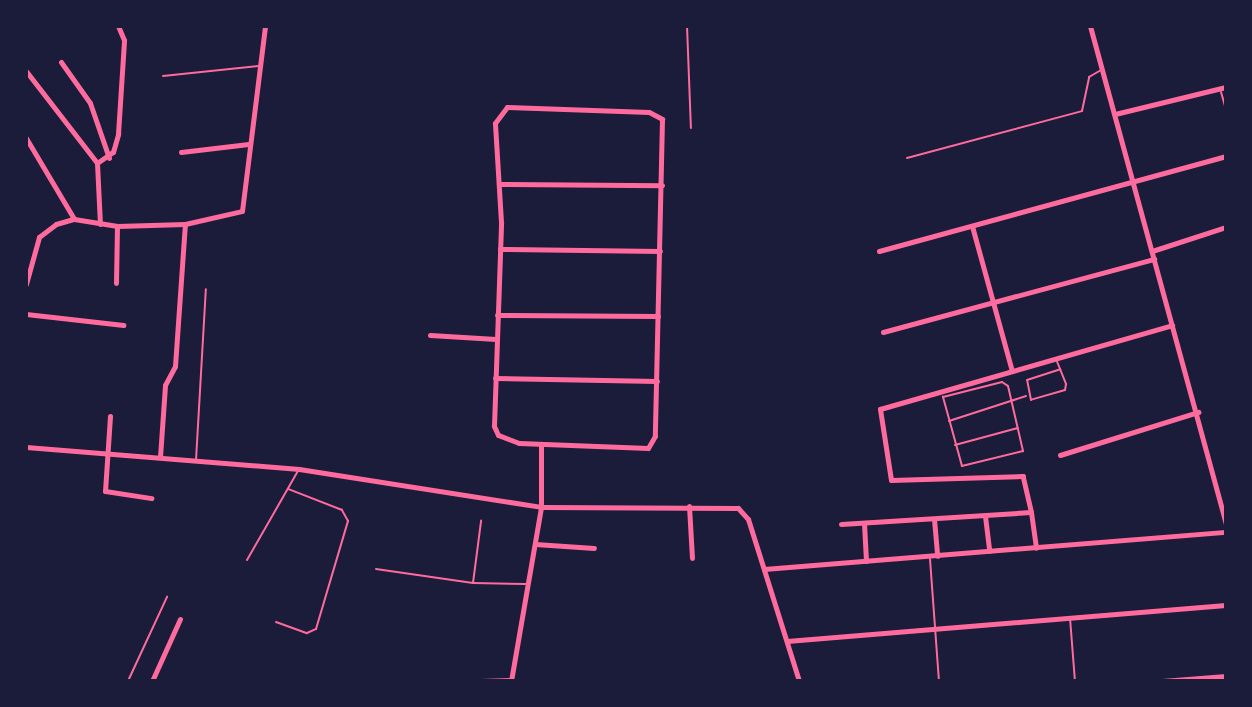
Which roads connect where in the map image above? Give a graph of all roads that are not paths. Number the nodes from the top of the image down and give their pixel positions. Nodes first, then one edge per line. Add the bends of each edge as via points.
1 (118, 26) edge
2 (265, 26) edge
3 (687, 26) edge
4 (1090, 26) edge
5 (61, 62) dead end
6 (259, 65) junction
7 (1102, 70) junction
8 (26, 71) edge
9 (163, 76) dead end
10 (1223, 88) edge
11 (1226, 110) edge
12 (1115, 114) junction
13 (691, 128) dead end
14 (26, 138) edge
15 (249, 144) junction
16 (181, 152) dead end
17 (1226, 156) edge
18 (109, 158) junction
19 (907, 158) dead end
20 (97, 163) junction
21 (1133, 183) junction
22 (500, 184) junction
23 (662, 185) junction
24 (74, 219) junction
25 (100, 224) junction
26 (185, 224) junction
27 (117, 226) junction
28 (972, 226) junction
29 (1226, 227) edge
30 (500, 249) junction
31 (660, 251) junction
32 (879, 251) dead end
33 (1152, 251) junction
34 (1154, 259) junction
35 (116, 283) dead end
36 (26, 284) edge
37 (206, 289) dead end
38 (993, 302) junction
39 (26, 314) edge
40 (497, 315) junction
41 (658, 316) junction
42 (123, 325) dead end
43 (1172, 325) junction
44 (883, 332) dead end
45 (430, 335) dead end
46 (496, 339) junction
47 (1056, 359) junction
48 (1060, 369) junction
49 (1012, 371) junction
50 (495, 378) junction
51 (657, 381) junction
52 (1029, 395) junction
53 (1012, 402) junction
54 (1198, 412) junction
55 (110, 416) dead end
56 (948, 421) junction
57 (1020, 428) junction
58 (541, 444) junction
59 (954, 445) junction
60 (26, 447) edge
61 (108, 452) junction
62 (1060, 455) dead end
63 (160, 457) junction
64 (196, 461) junction
65 (299, 469) junction
66 (288, 489) junction
67 (151, 498) dead end
68 (1224, 499) edge
69 (689, 506) junction
70 (541, 507) junction
71 (1031, 512) junction
72 (985, 516) junction
73 (934, 519) junction
74 (481, 521) dead end
75 (864, 523) junction
76 (841, 524) dead end
77 (1226, 524) edge
78 (1226, 532) edge
79 (535, 544) junction
80 (594, 548) dead end
81 (1036, 548) junction
82 (989, 551) junction
83 (933, 556) junction
84 (692, 558) dead end
85 (247, 560) dead end
86 (866, 561) junction
87 (376, 569) dead end
88 (764, 569) junction
89 (473, 583) junction
90 (530, 584) junction
91 (167, 597) dead end
92 (1226, 605) edge
93 (1070, 617) junction
94 (180, 619) dead end
95 (276, 622) dead end
96 (934, 629) junction
97 (787, 641) junction
98 (1226, 676) edge
99 (511, 680) edge
100 (128, 681) edge
101 (152, 681) edge
102 (451, 681) edge
103 (799, 681) edge
104 (939, 681) edge
105 (1075, 681) edge
106 (1162, 681) edge

1 - 18 street via 124,40 118,134
2 - 6 street
3 - 13 lane
4 - 7 street
5 - 18 street via 90,103
6 - 9 lane
6 - 15 street
7 - 12 street
7 - 19 lane via 1089,77 1082,111
8 - 20 street
10 - 11 lane
10 - 12 street
12 - 21 street
14 - 24 street
15 - 16 street
15 - 26 street via 242,211
17 - 21 street
18 - 20 street
20 - 25 street
21 - 28 street
21 - 33 street
22 - 23 street
22 - 23 street via 495,123 507,107 658,113 663,130
22 - 30 street
23 - 31 street
24 - 25 street
24 - 36 street via 39,237
25 - 27 street
26 - 27 street
26 - 63 street via 175,366 165,385
27 - 35 street
28 - 32 street
28 - 38 street
29 - 33 street
30 - 31 street
30 - 40 street
31 - 41 street
33 - 34 street
34 - 38 street
34 - 43 street
37 - 64 lane
38 - 44 street
38 - 49 street
39 - 42 street
40 - 41 street
40 - 46 street
41 - 51 street
43 - 47 street
43 - 54 street
45 - 46 street
46 - 50 street
47 - 48 lane
47 - 49 street
48 - 52 lane via 1027,380
48 - 52 lane via 1065,390 1038,400
49 - 71 street via 888,403 879,420 891,480 1023,476
50 - 51 street
50 - 58 street via 498,435
51 - 58 street via 654,443 648,448
52 - 53 lane
53 - 56 lane
53 - 56 lane via 1002,382 946,396
53 - 57 lane
54 - 62 street
54 - 68 street
55 - 61 street
56 - 59 lane
57 - 59 lane
57 - 59 lane via 1021,453 962,466
58 - 70 street
60 - 61 street
61 - 63 street
61 - 67 street via 105,491
63 - 64 street
64 - 65 street
65 - 66 lane
65 - 70 street
66 - 85 lane
66 - 95 lane via 342,510 348,521 316,629 307,633
68 - 77 street
69 - 70 street
69 - 84 street
69 - 88 street via 738,508 748,519
70 - 79 street
71 - 72 street
71 - 81 street
72 - 73 street
72 - 82 street
73 - 75 street
73 - 83 street
74 - 89 lane
75 - 76 street
75 - 86 street
78 - 81 street
79 - 80 street
79 - 90 street
81 - 82 street
82 - 83 street
83 - 86 street
83 - 96 lane
86 - 88 street
87 - 89 lane
88 - 97 street
89 - 90 lane
90 - 99 street
91 - 100 lane
92 - 93 street
93 - 96 street
93 - 105 lane
94 - 101 street
96 - 97 street
96 - 104 lane
97 - 103 street
98 - 106 street
99 - 102 lane

